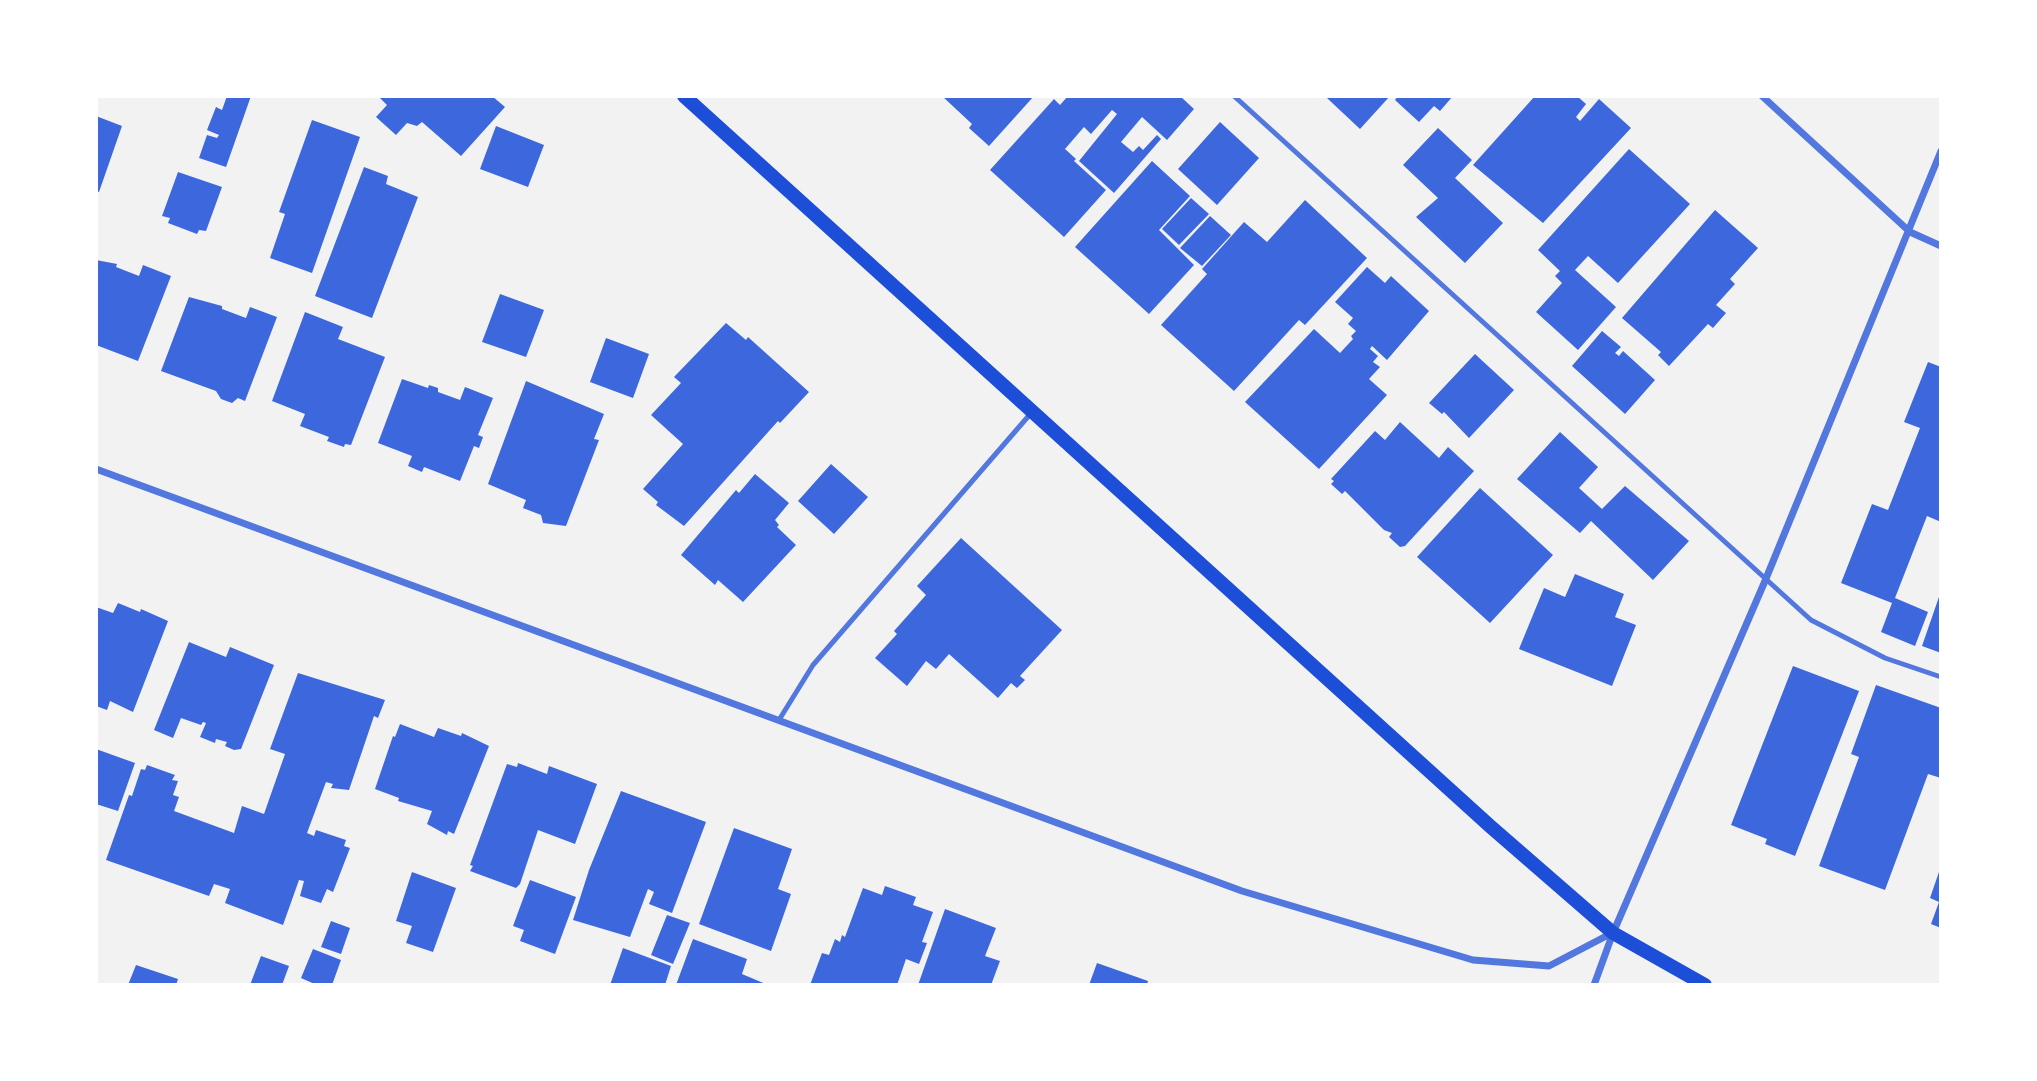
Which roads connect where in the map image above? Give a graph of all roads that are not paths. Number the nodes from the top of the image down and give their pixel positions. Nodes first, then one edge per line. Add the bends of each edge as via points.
1 (684, 96) edge
2 (1234, 96) edge
3 (1762, 96) edge
4 (1941, 151) edge
5 (1910, 232) junction
6 (1941, 246) edge
7 (1032, 412) junction
8 (96, 469) edge
9 (1765, 581) junction
10 (1941, 677) edge
11 (779, 720) junction
12 (1613, 933) junction
13 (1594, 985) edge
14 (1705, 985) edge

1 - 7 main road
2 - 9 lane
3 - 5 street
4 - 5 street
5 - 6 street
5 - 9 street
7 - 11 lane via 813,665
7 - 12 main road
8 - 11 street
9 - 10 lane via 1811,620 1885,658
9 - 12 street
11 - 12 street via 1242,891 1473,960 1549,966
12 - 13 street
12 - 14 main road

